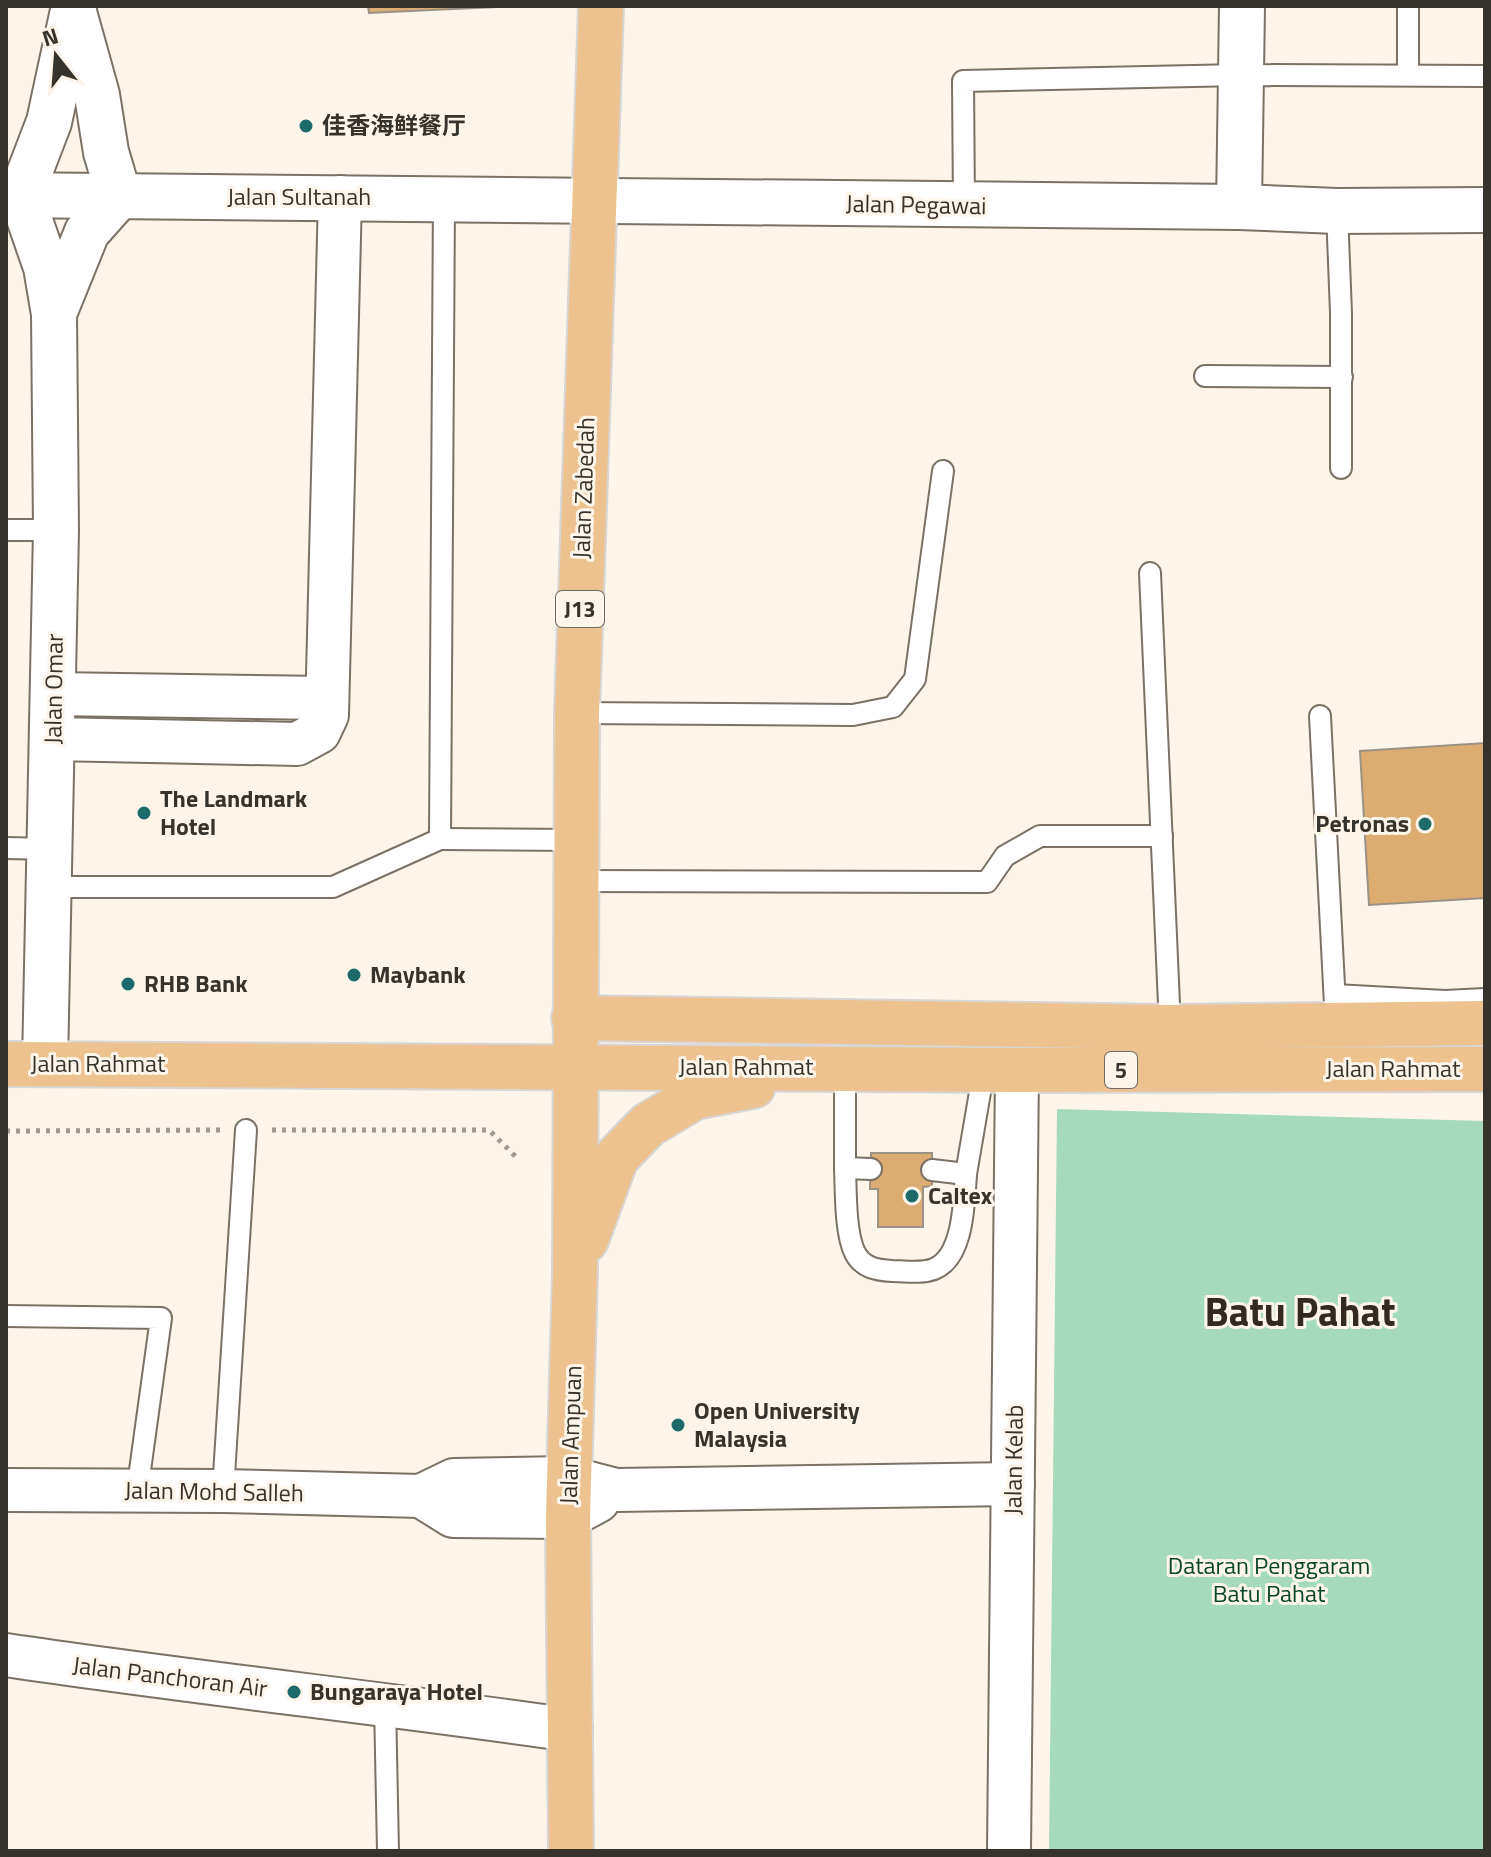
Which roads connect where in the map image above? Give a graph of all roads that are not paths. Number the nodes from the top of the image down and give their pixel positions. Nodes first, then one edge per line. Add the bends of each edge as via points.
1 (601, 6) edge
2 (1242, 6) edge
3 (1408, 6) edge
4 (74, 8) edge
5 (1408, 74) junction
6 (1241, 75) junction
7 (1485, 76) edge
8 (13, 195) edge
9 (119, 196) junction
10 (340, 197) junction
11 (444, 198) junction
12 (593, 199) junction
13 (964, 206) junction
14 (1239, 207) junction
15 (1485, 210) edge
16 (1337, 211) junction
17 (54, 314) junction
18 (1205, 376) dead end
19 (1342, 377) junction
20 (1341, 468) dead end
21 (943, 471) dead end
22 (6, 530) edge
23 (56, 530) junction
24 (1150, 573) dead end
25 (53, 694) junction
26 (327, 698) junction
27 (577, 713) junction
28 (1320, 716) dead end
29 (53, 739) junction
30 (1162, 836) junction
31 (440, 839) junction
32 (6, 848) edge
33 (576, 860) junction
34 (51, 868) junction
35 (1485, 999) edge
36 (1335, 1009) junction
37 (574, 1018) junction
38 (1485, 1023) edge
39 (1170, 1027) junction
40 (26, 1064) edge
41 (575, 1067) junction
42 (845, 1068) junction
43 (1485, 1069) edge
44 (1000, 1070) junction
45 (995, 1125) junction
46 (246, 1130) dead end
47 (845, 1168) junction
48 (871, 1169) dead end
49 (932, 1170) dead end
50 (966, 1174) junction
51 (575, 1272) junction
52 (6, 1316) edge
53 (1013, 1484) junction
54 (6, 1490) edge
55 (223, 1491) junction
56 (137, 1492) junction
57 (569, 1498) junction
58 (6, 1655) edge
59 (385, 1703) junction
60 (571, 1730) junction
61 (388, 1851) edge
62 (571, 1851) edge
63 (1009, 1851) edge

1 - 12 main road, Jalan Zabedah / J13
2 - 6 street
3 - 5 lane
4 - 8 street via 49,122
4 - 9 street
5 - 6 lane
5 - 7 lane
6 - 13 lane via 963,81
6 - 14 street
8 - 9 street, Jalan Sultanah
8 - 17 street via 46,267
9 - 10 street, Jalan Sultanah
9 - 17 street via 87,232
10 - 11 street, Jalan Sultanah
10 - 26 street
11 - 12 street, Jalan Sultanah
11 - 31 lane
12 - 13 street, Jalan Pegawai
12 - 27 main road, Jalan Zabedah / J13
13 - 14 street, Jalan Pegawai
14 - 16 street, Jalan Pegawai
15 - 16 street, Jalan Pegawai
16 - 19 lane
17 - 23 street, Jalan Omar
18 - 19 lane
19 - 20 lane
21 - 27 lane via 915,679 893,707 853,715
22 - 23 lane
23 - 25 street, Jalan Omar
24 - 30 lane
25 - 26 street
25 - 29 street, Jalan Omar
26 - 29 street via 319,732 297,744
27 - 33 main road, Jalan Zabedah / J13
28 - 36 lane
29 - 34 street, Jalan Omar
30 - 33 lane via 1040,836 1005,856 987,882
30 - 39 lane
31 - 33 lane
31 - 34 lane via 333,887
32 - 34 lane
33 - 37 main road, Jalan Zabedah / J13
34 - 40 street, Jalan Omar
35 - 36 lane
36 - 38 main road, Jalan Rahmat / 5
36 - 39 main road, Jalan Rahmat / 5
37 - 39 main road, Jalan Rahmat / 5
37 - 41 main road, Jalan Ampuan / J13
40 - 41 main road, Jalan Rahmat
41 - 42 main road, Jalan Rahmat / 5
41 - 51 main road, Jalan Ampuan
42 - 44 main road, Jalan Rahmat / 5
42 - 47 lane
42 - 51 main road via 695,1097 648,1125 616,1158
43 - 44 main road, Jalan Rahmat / 5
44 - 45 street, Jalan Kelab
45 - 50 lane
45 - 53 street, Jalan Kelab
46 - 55 lane
47 - 48 lane
47 - 50 lane via 853,1250 861,1263 876,1270 938,1268 957,1244
49 - 50 lane
51 - 57 main road, Jalan Ampuan
52 - 56 lane via 161,1318
53 - 57 street via 616,1490
53 - 63 street, Jalan Kelab
54 - 56 street, Jalan Mohd Salleh
55 - 56 street, Jalan Mohd Salleh
55 - 57 street, Jalan Mohd Salleh via 421,1496 453,1516
57 - 60 main road, Jalan Ampuan
58 - 59 street, Jalan Panchoran Air
59 - 60 street, Jalan Panchoran Air
59 - 61 lane
60 - 62 main road, Jalan Ampuan

